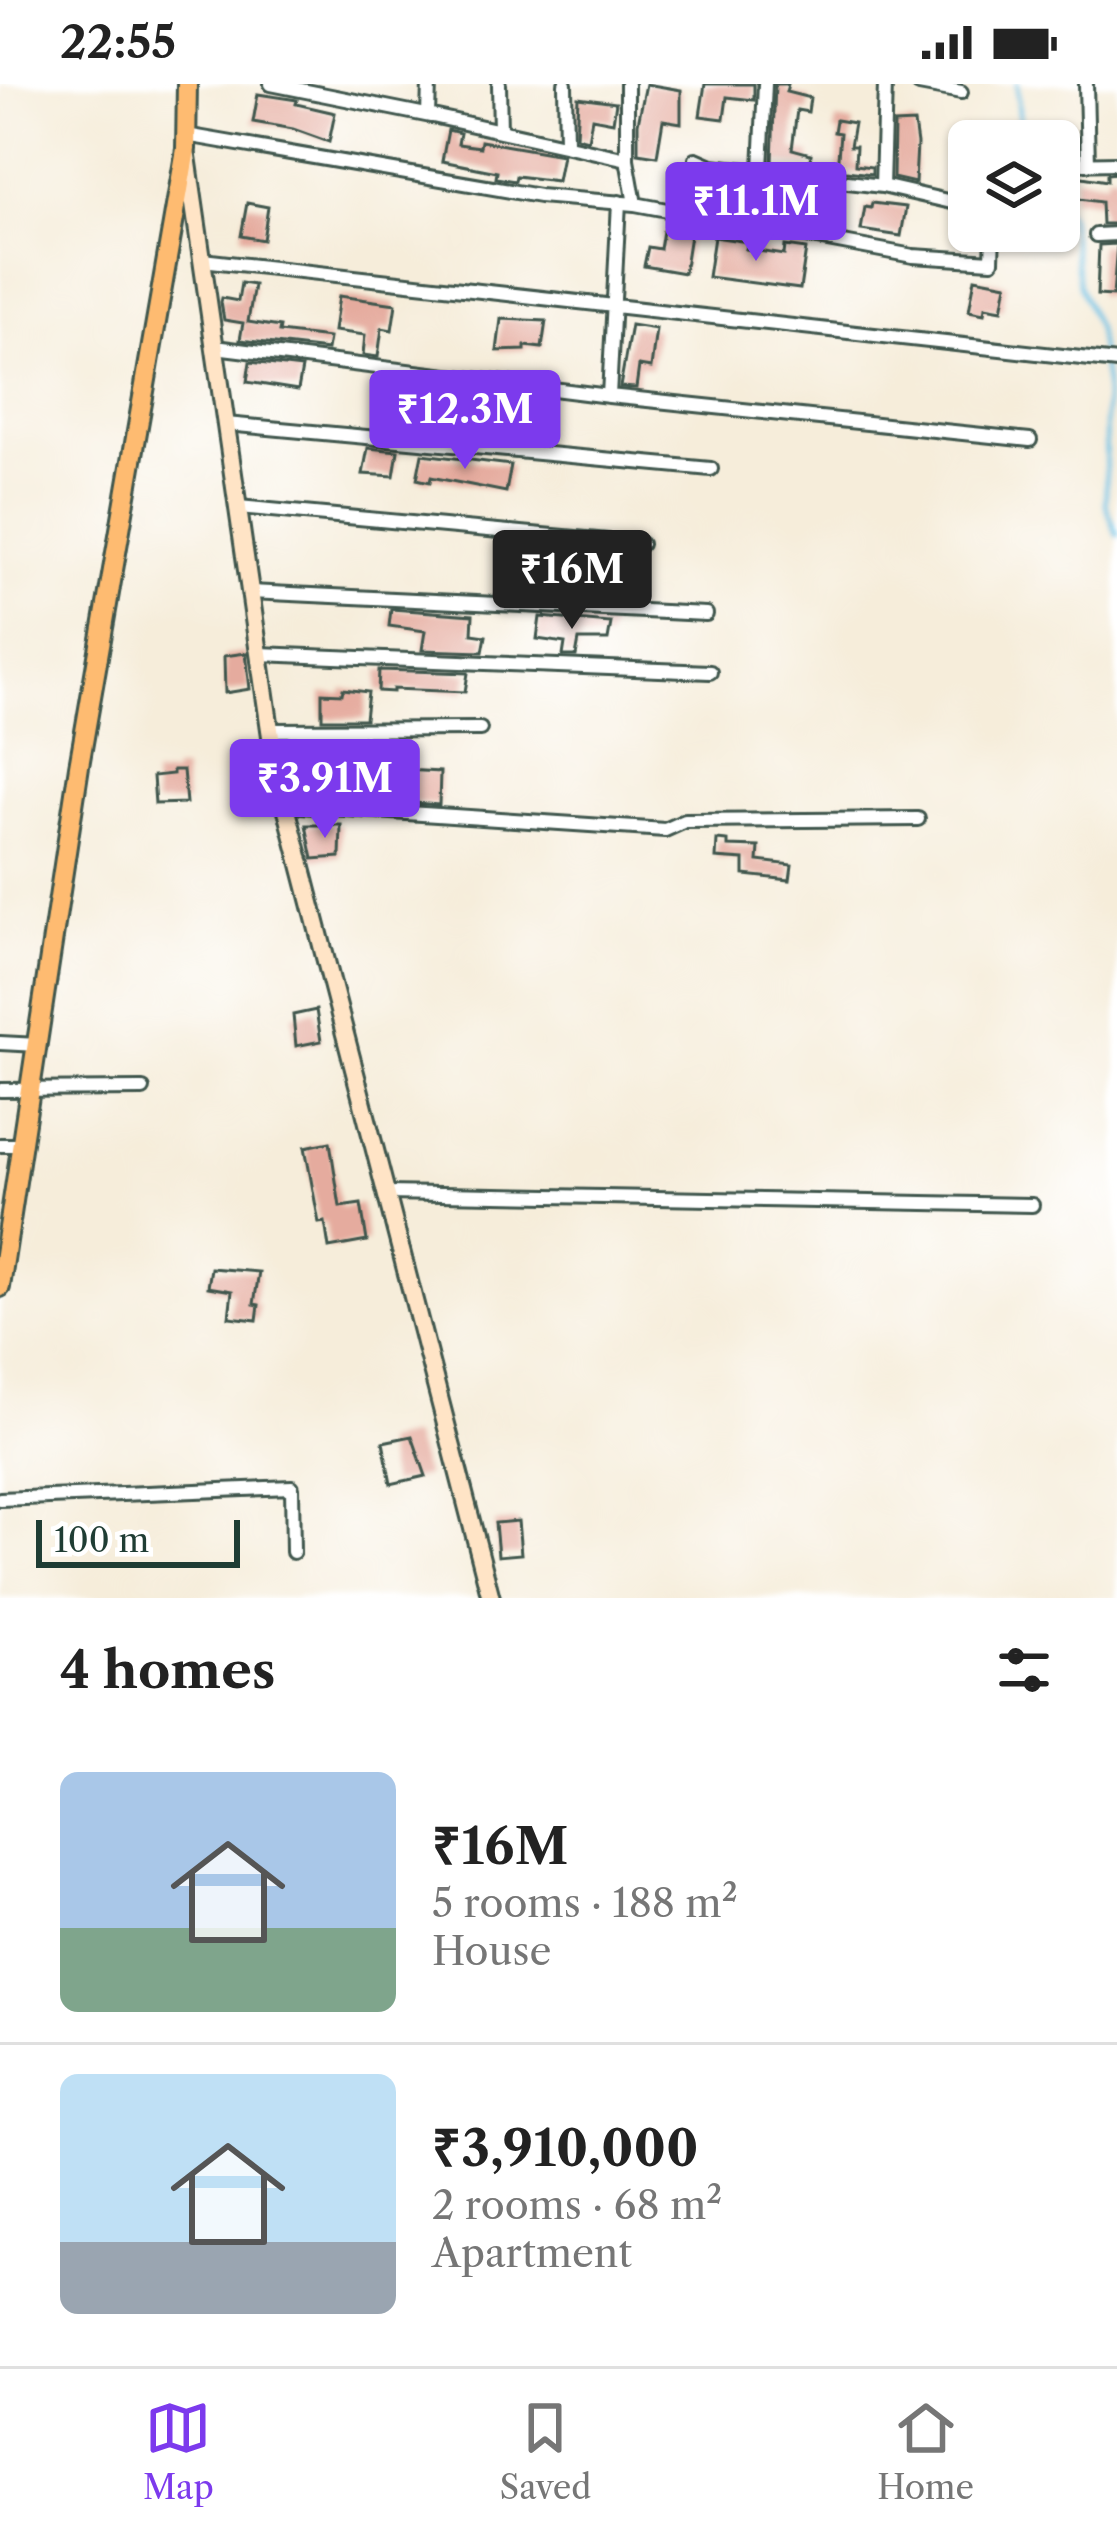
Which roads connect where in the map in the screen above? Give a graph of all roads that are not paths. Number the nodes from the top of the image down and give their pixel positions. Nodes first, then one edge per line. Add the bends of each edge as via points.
1 (188, 84) edge
2 (360, 84) edge
3 (429, 84) edge
4 (499, 84) edge
5 (565, 84) edge
6 (627, 84) edge
7 (765, 84) edge
8 (885, 84) edge
9 (919, 84) edge
10 (1086, 84) edge
11 (279, 85) edge
12 (961, 92) dead end
13 (360, 102) junction
14 (432, 116) junction
15 (500, 131) junction
16 (186, 142) junction
17 (566, 145) junction
18 (627, 159) junction
19 (697, 159) dead end
20 (1117, 163) edge
21 (1080, 164) edge
22 (1088, 164) junction
23 (761, 170) junction
24 (882, 186) junction
25 (948, 201) edge
26 (620, 202) junction
27 (635, 204) junction
28 (1117, 234) edge
29 (1096, 235) dead end
30 (992, 252) edge
31 (202, 260) junction
32 (616, 306) junction
33 (215, 346) junction
34 (1107, 361) edge
35 (609, 396) junction
36 (226, 424) junction
37 (1030, 440) dead end
38 (711, 469) dead end
39 (238, 507) junction
40 (641, 544) dead end
41 (250, 592) junction
42 (706, 614) dead end
43 (259, 654) junction
44 (710, 672) dead end
45 (480, 729) dead end
46 (270, 730) junction
47 (286, 805) junction
48 (917, 819) dead end
49 (0, 1043) edge
50 (38, 1045) junction
51 (32, 1089) junction
52 (143, 1089) dead end
53 (0, 1090) edge
54 (23, 1144) junction
55 (0, 1145) edge
56 (386, 1193) junction
57 (1032, 1204) dead end
58 (4, 1233) edge
59 (0, 1287) edge
60 (0, 1499) edge
61 (293, 1552) dead end
62 (491, 1598) edge

1 - 16 main road
2 - 13 street
3 - 14 street
4 - 15 street
5 - 17 street
6 - 18 street
7 - 23 street
8 - 24 street
9 - 12 street
10 - 22 street
11 - 13 street
13 - 14 street
14 - 15 street
15 - 17 street
16 - 26 street
16 - 31 street
16 - 50 main road
17 - 18 street
18 - 27 street
19 - 23 street
20 - 22 street
21 - 22 street
23 - 24 street
24 - 25 street
26 - 27 street
26 - 32 street
27 - 30 street via 913,256 992,261
28 - 29 street
31 - 32 street
31 - 33 street
32 - 34 street
32 - 35 street
33 - 35 street
33 - 36 street
35 - 37 street
36 - 38 street
36 - 39 street
39 - 40 street
39 - 41 street
41 - 42 street
41 - 43 street
43 - 44 street
43 - 46 street
45 - 46 street
46 - 47 street
47 - 48 street via 665,830 685,821
47 - 56 street
49 - 50 street
50 - 51 main road
51 - 52 street
51 - 53 street
51 - 54 main road
54 - 55 street
54 - 58 main road
56 - 57 street
56 - 62 street
58 - 59 main road
60 - 61 street via 292,1486

